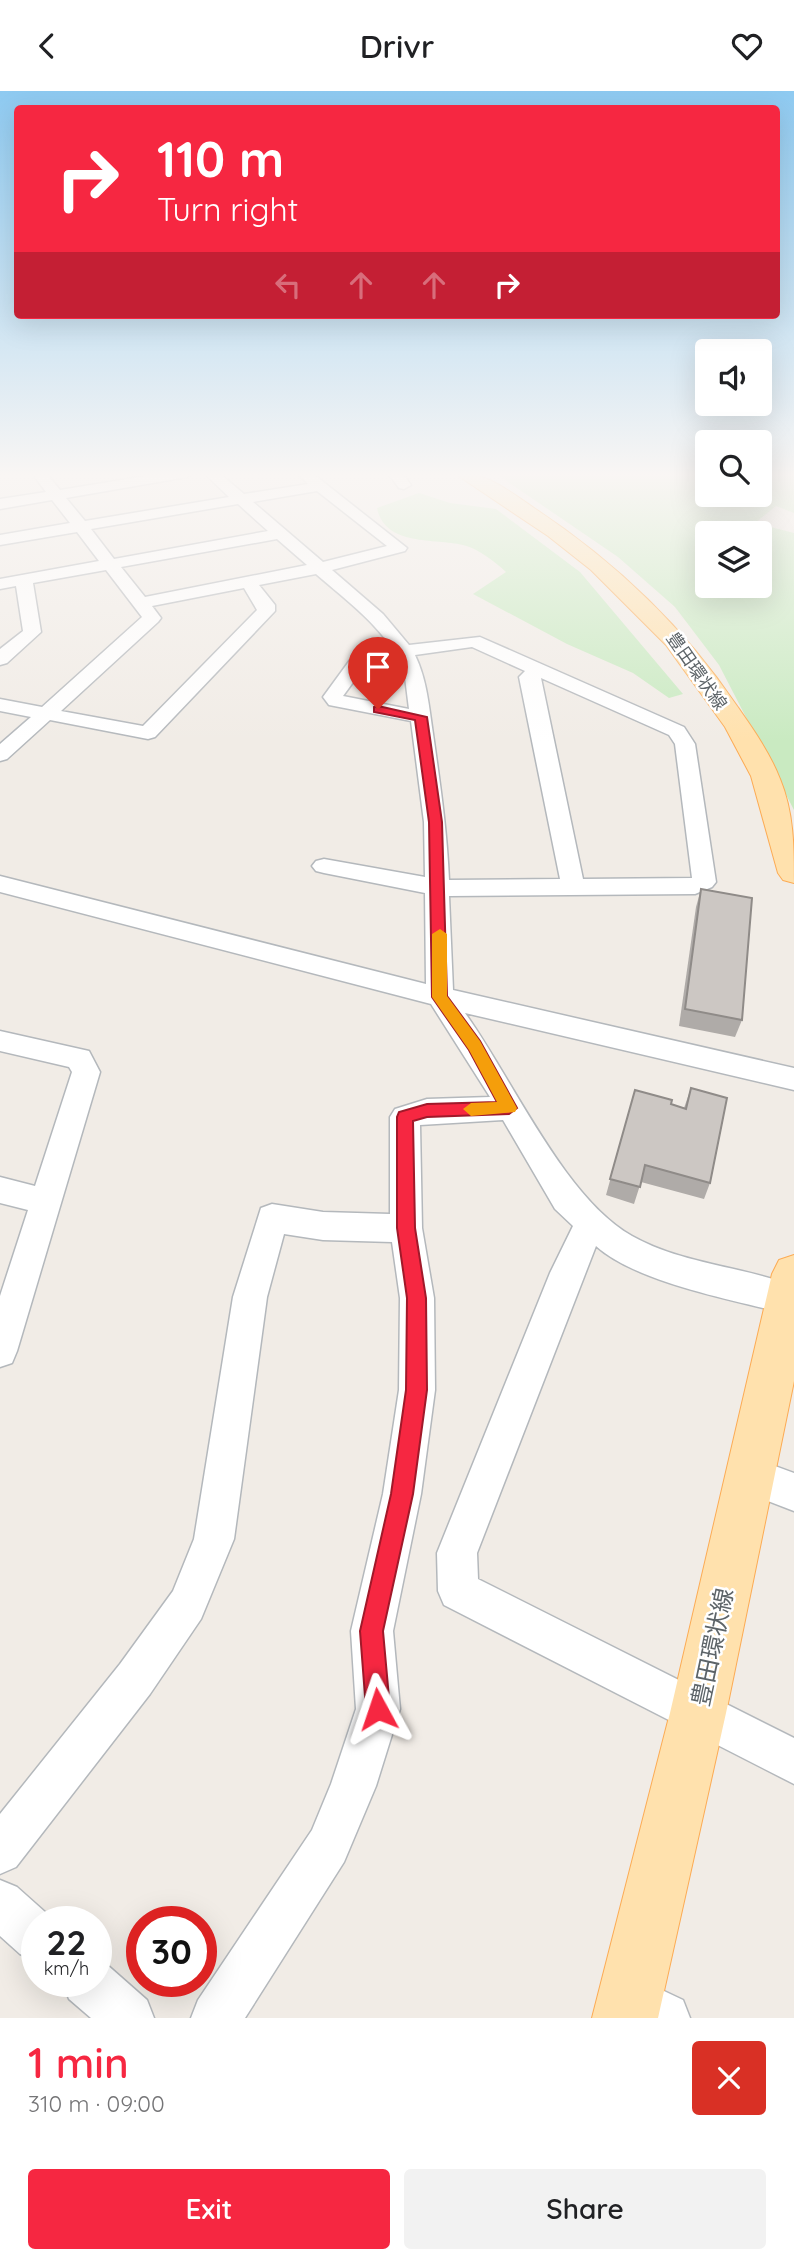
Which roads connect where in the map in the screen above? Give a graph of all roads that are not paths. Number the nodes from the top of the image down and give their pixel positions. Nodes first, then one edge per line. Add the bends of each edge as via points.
1 (111, 563) edge
2 (129, 563) edge
3 (313, 563) edge
4 (339, 563) edge
5 (597, 563) edge
6 (113, 566) junction
7 (319, 568) junction
8 (24, 580) junction
9 (248, 582) junction
10 (0, 584) edge
11 (141, 603) junction
12 (404, 651) junction
13 (0, 659) edge
14 (540, 669) junction
15 (414, 673) junction
16 (0, 705) edge
17 (44, 715) junction
18 (421, 717) junction
19 (0, 755) edge
20 (324, 866) dead end
21 (794, 873) edge
22 (573, 885) junction
23 (2, 887) edge
24 (439, 888) junction
25 (440, 997) junction
26 (0, 1041) edge
27 (794, 1079) edge
28 (509, 1108) junction
29 (0, 1190) edge
30 (46, 1202) junction
31 (591, 1222) junction
32 (406, 1228) junction
33 (791, 1286) edge
34 (0, 1351) edge
35 (772, 1484) edge
36 (698, 1713) junction
37 (794, 1762) edge
38 (0, 1851) edge
39 (0, 1904) edge
40 (21, 1923) edge
41 (105, 1997) edge
42 (640, 2012) edge
43 (129, 2018) edge
44 (216, 2018) edge

1 - 6 street
2 - 6 street
3 - 7 street
4 - 7 street
5 - 21 main road, 豊田環状線 via 680,642 713,690 766,778
6 - 8 street
6 - 11 street
7 - 9 street
7 - 12 street via 377,618
8 - 10 street
8 - 13 street via 32,632
9 - 11 street
9 - 17 street via 266,611 148,733
11 - 17 street via 152,618
12 - 14 street via 474,641
12 - 15 street
14 - 22 street via 529,677
14 - 22 street via 677,731 685,744 695,801 704,882 695,886
15 - 18 street
15 - 18 street via 357,664 332,697
16 - 17 street
17 - 19 street
18 - 24 street
20 - 24 street
22 - 24 street
23 - 25 street
24 - 25 street
25 - 27 street
25 - 28 street
26 - 30 street via 79,1059 86,1072
28 - 31 street via 566,1200
28 - 32 street via 427,1111 405,1117
29 - 30 street
30 - 34 street
31 - 33 street via 619,1246 674,1269
31 - 36 street via 457,1553 457,1591
32 - 38 street via 323,1226 272,1219 250,1297 214,1539 187,1605
32 - 44 street via 417,1298 417,1390 402,1494 372,1631 378,1709 328,1846
33 - 35 main road, 豊田環状線
35 - 36 main road, 豊田環状線
36 - 37 street
36 - 42 main road, 豊田環状線
39 - 40 street
41 - 43 street

